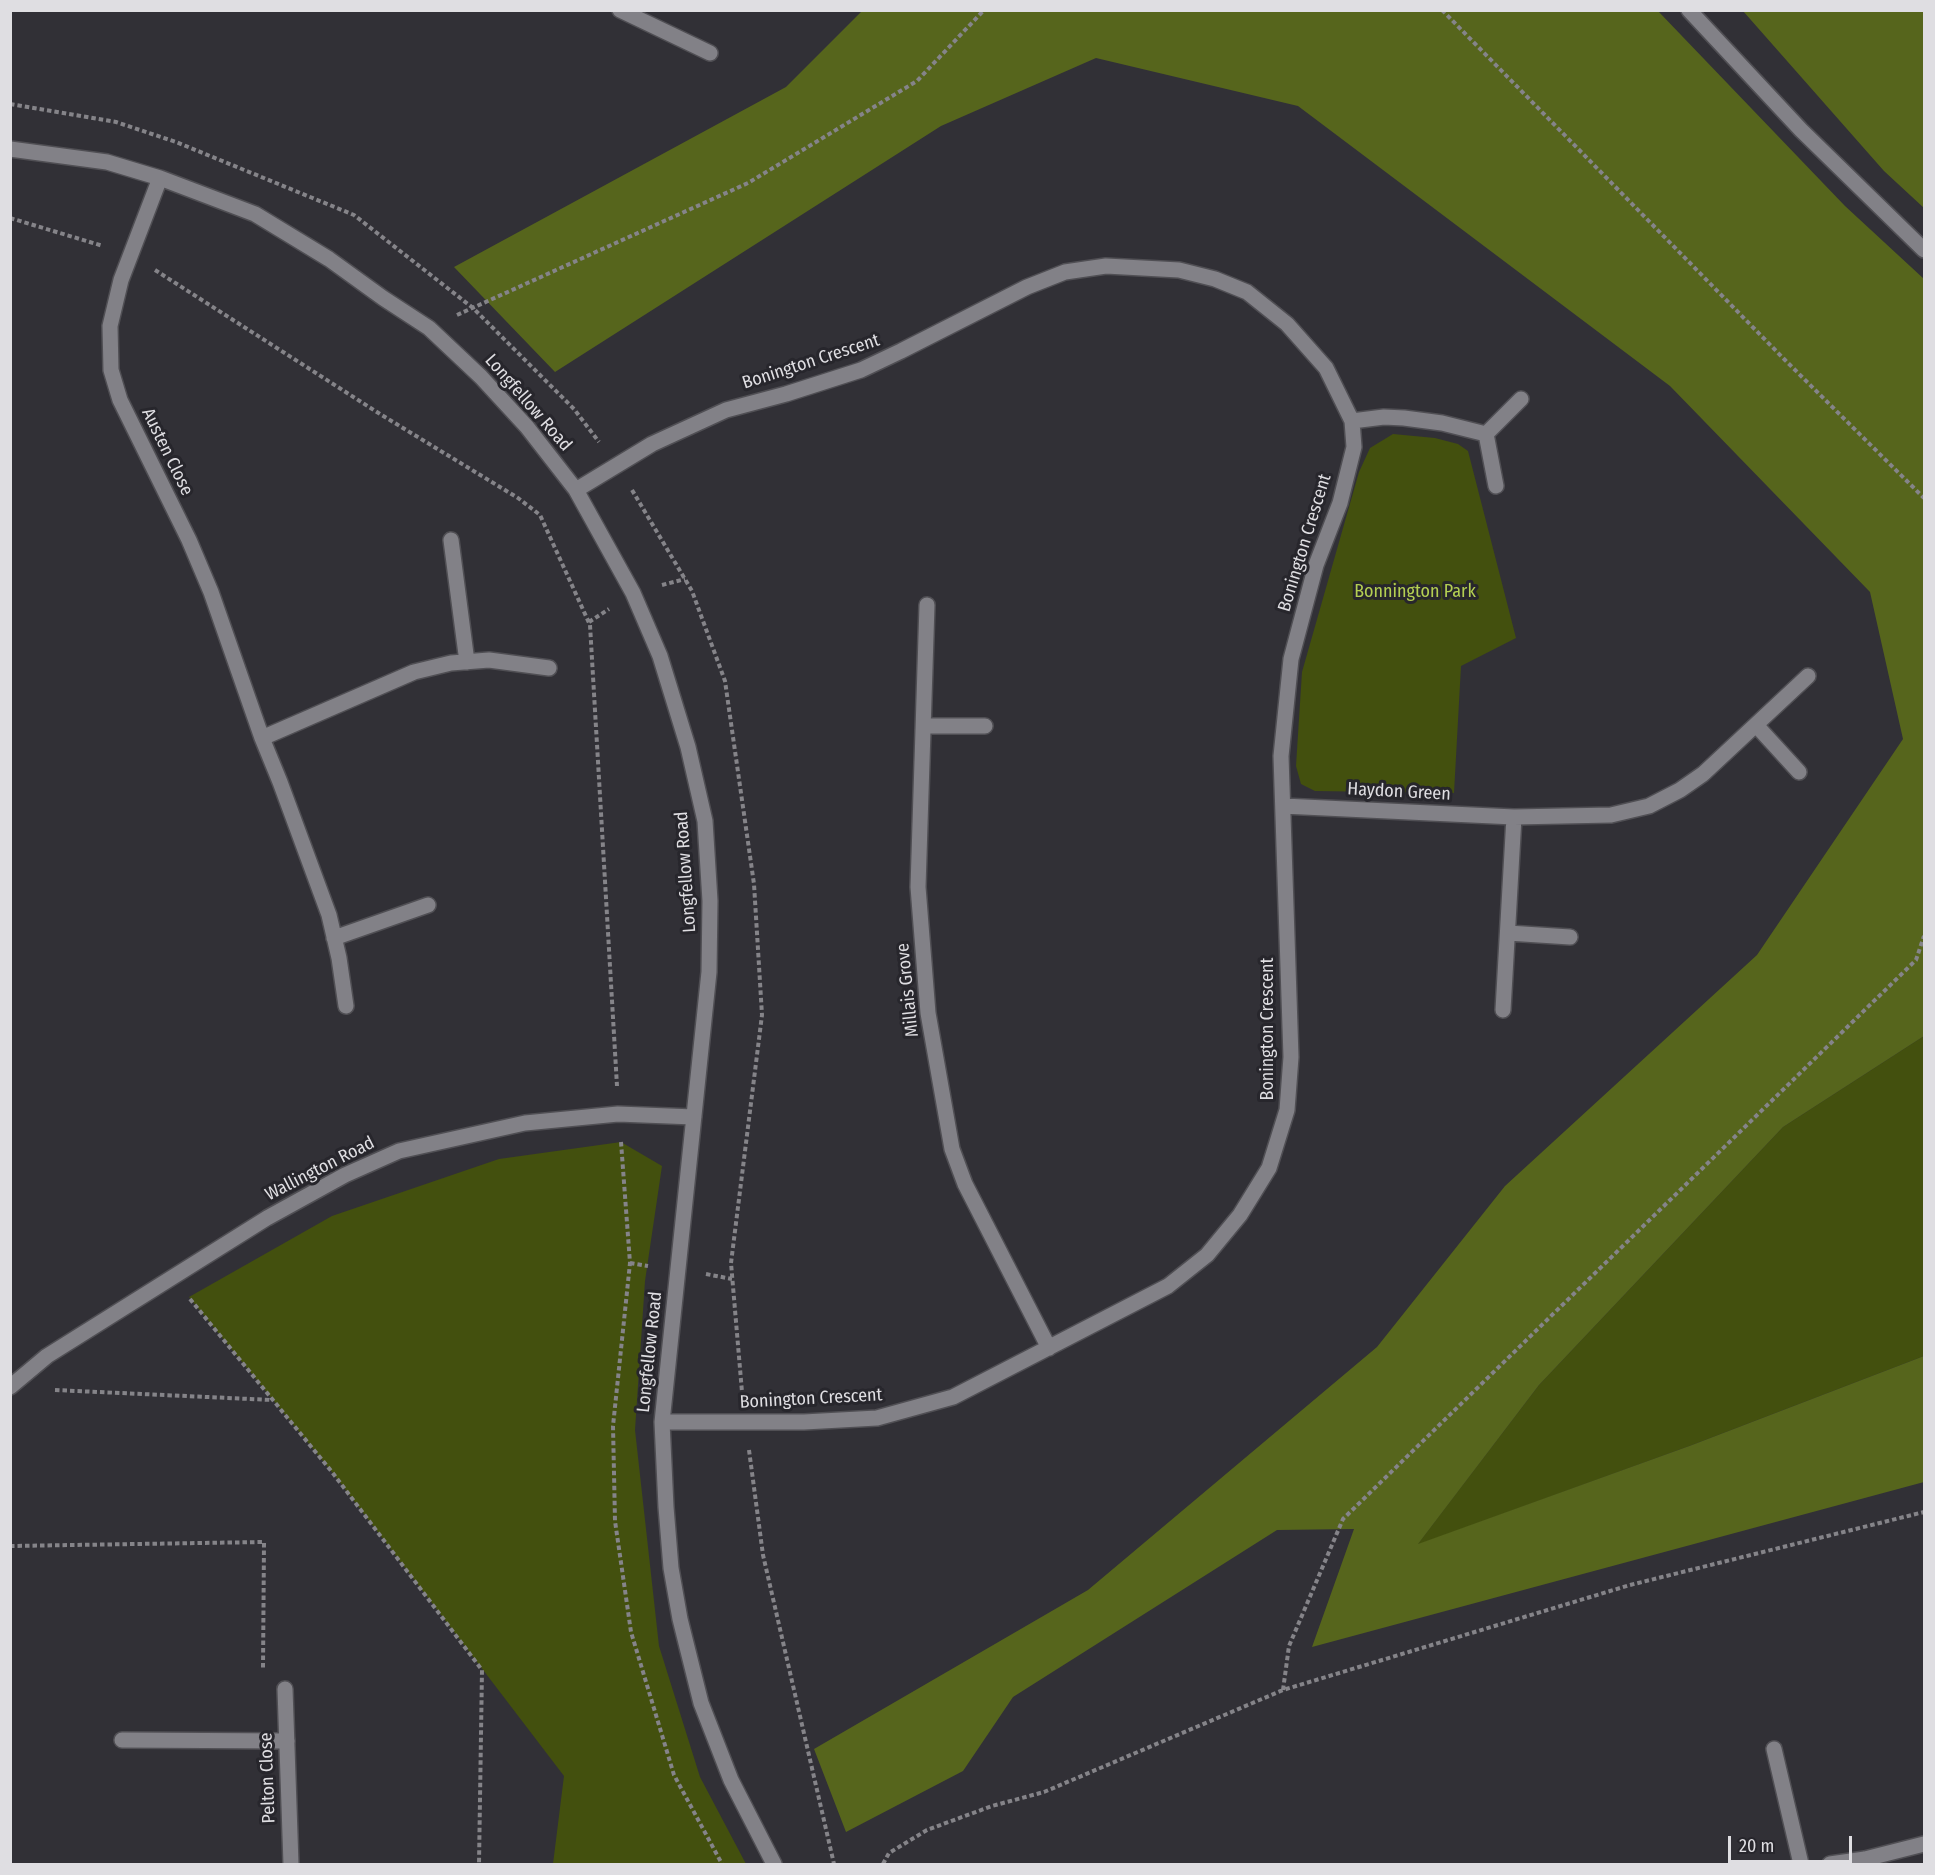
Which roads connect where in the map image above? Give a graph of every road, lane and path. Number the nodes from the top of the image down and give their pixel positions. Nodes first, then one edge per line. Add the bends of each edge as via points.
1 (620, 10) edge
2 (984, 10) edge
3 (1442, 10) edge
4 (1689, 10) edge
5 (640, 15) edge
6 (710, 53) dead end
7 (10, 104) edge
8 (10, 149) edge
9 (160, 178) junction
10 (1924, 250) edge
11 (473, 308) junction
12 (429, 328) junction
13 (1521, 399) dead end
14 (1352, 421) junction
15 (1486, 434) junction
16 (617, 465) junction
17 (1496, 486) dead end
18 (576, 490) junction
19 (1924, 498) edge
20 (451, 540) dead end
21 (927, 605) dead end
22 (467, 662) junction
23 (549, 668) dead end
24 (1808, 676) dead end
25 (1756, 725) junction
26 (924, 726) junction
27 (985, 726) dead end
28 (262, 738) junction
29 (1799, 772) dead end
30 (1282, 806) junction
31 (1514, 817) junction
32 (429, 905) dead end
33 (1508, 933) junction
34 (1924, 936) edge
35 (1570, 937) dead end
36 (334, 938) junction
37 (1916, 960) junction
38 (1924, 960) edge
39 (346, 1006) dead end
40 (1503, 1010) dead end
41 (694, 1117) junction
42 (175, 1276) junction
43 (1049, 1347) junction
44 (10, 1387) edge
45 (46, 1389) dead end
46 (273, 1400) junction
47 (662, 1422) junction
48 (745, 1423) junction
49 (1924, 1512) edge
50 (10, 1546) edge
51 (285, 1689) joint
52 (1283, 1690) junction
53 (122, 1740) dead end
54 (287, 1741) junction
55 (1774, 1749) dead end
56 (1924, 1844) edge
57 (1865, 1862) edge
58 (291, 1864) edge
59 (479, 1864) edge
60 (774, 1864) edge
61 (834, 1864) edge
62 (883, 1864) edge
63 (1801, 1864) edge
64 (1830, 1864) edge

1 - 5 street
2 - 11 path via 917,81 748,183
3 - 19 path
4 - 10 street via 1801,130
5 - 6 street
7 - 11 path via 116,122 176,142 354,215
8 - 9 street, Longfellow Road via 107,162
9 - 12 street, Longfellow Road via 255,214
9 - 28 street, Austen Close via 121,280 112,315 111,370 120,400 207,583
11 - 12 path
11 - 16 path via 574,409
12 - 18 street, Longfellow Road via 527,427
13 - 15 street
14 - 15 street via 1404,418
14 - 16 street, Bonington Crescent via 1326,368 1287,324 1247,292 1179,270 1106,266 1065,272 1027,287 861,370 726,410
14 - 30 street, Bonington Crescent via 1354,447 1340,503 1316,565 1291,659 1281,756
15 - 17 street
16 - 18 street, Bonington Crescent
16 - 48 path via 692,591 725,681 754,884 762,1015 731,1263
18 - 41 street, Longfellow Road via 633,593 660,656 688,747 705,821 709,972
20 - 22 street
21 - 26 street, Millais Grove
22 - 23 street via 489,660
22 - 28 street via 414,672
24 - 25 street, Haydon Green
25 - 29 street
25 - 31 street, Haydon Green via 1703,774 1649,806 1611,815
26 - 27 street
26 - 43 street, Millais Grove via 918,887 928,1013 952,1149 965,1184
28 - 36 street, Austen Close
30 - 31 street, Haydon Green
30 - 43 street, Bonington Crescent via 1291,1057 1287,1110 1269,1168 1240,1215 1207,1255 1168,1286
31 - 33 street
32 - 36 street
33 - 35 street
33 - 40 street
34 - 37 path
36 - 39 street, Austen Close
37 - 38 path
37 - 52 path via 1343,1519 1289,1646
41 - 42 street, Wallington Road via 618,1114 525,1123 399,1151 267,1218
41 - 47 street, Longfellow Road
42 - 44 street, Wallington Road via 47,1356
42 - 46 path
43 - 48 street, Bonington Crescent via 953,1396 877,1418
45 - 46 path
46 - 59 path via 482,1670
47 - 48 street, Bonington Crescent
47 - 60 street, Longfellow Road via 671,1568 680,1619 699,1692 731,1780
48 - 61 path via 763,1555
49 - 52 path via 1630,1585
50 - 51 path via 264,1542 263,1670
51 - 54 street, Pelton Close
52 - 62 path via 1044,1792 927,1830 889,1853
53 - 54 street
54 - 58 street, Pelton Close
55 - 63 street
56 - 57 street
57 - 64 street

